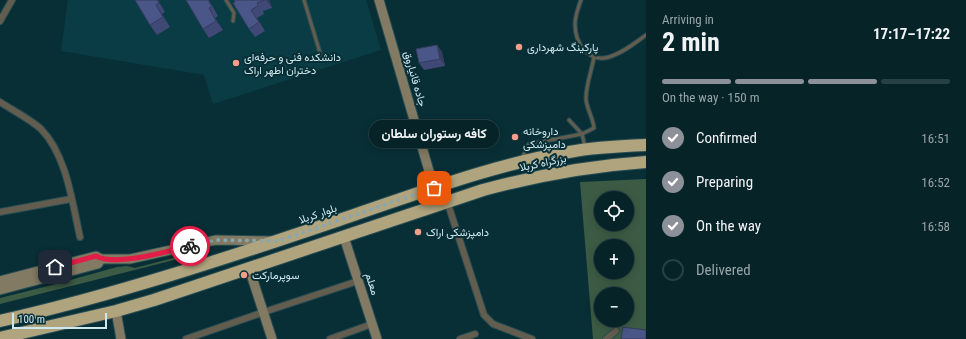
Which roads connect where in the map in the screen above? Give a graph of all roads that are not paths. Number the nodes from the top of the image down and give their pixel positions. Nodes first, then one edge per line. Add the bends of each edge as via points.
1 (12, 0) edge
2 (226, 0) edge
3 (304, 0) edge
4 (379, 0) edge
5 (581, 0) edge
6 (0, 21) edge
7 (232, 21) dead end
8 (646, 35) edge
9 (321, 56) dead end
10 (594, 57) junction
11 (0, 102) edge
12 (569, 120) dead end
13 (582, 134) junction
14 (646, 145) edge
15 (585, 149) junction
16 (646, 162) edge
17 (519, 163) junction
18 (434, 188) junction
19 (71, 199) junction
20 (447, 201) junction
21 (0, 212) edge
22 (80, 237) dead end
23 (344, 237) junction
24 (278, 241) junction
25 (101, 259) junction
26 (250, 268) junction
27 (0, 281) edge
28 (358, 281) junction
29 (0, 290) edge
30 (116, 311) junction
31 (264, 312) junction
32 (0, 321) edge
33 (372, 324) junction
34 (616, 331) dead end
35 (475, 334) dead end
36 (0, 338) edge
37 (121, 339) edge
38 (186, 339) edge
39 (272, 339) edge
40 (330, 339) edge
41 (377, 339) edge
42 (460, 339) edge
43 (532, 339) edge
44 (606, 339) edge

1 - 6 street
2 - 7 lane via 234,13
3 - 9 lane
4 - 18 street, جاده قانیاروق
5 - 10 lane via 575,23 576,36 584,51
8 - 10 lane via 614,56
10 - 13 lane via 586,98 594,128
11 - 19 street via 40,128 52,142 63,166
12 - 13 lane
13 - 15 lane
13 - 17 lane via 529,144
14 - 15 highway, بلوار کربلا
15 - 17 highway, بلوار کربلا
16 - 20 highway, بزرگراه کربلا via 612,164 548,174
17 - 18 highway, بلوار کربلا
18 - 24 highway, بلوار کربلا
19 - 21 street
19 - 22 street
20 - 23 highway
20 - 43 street via 484,315 493,324
23 - 26 highway
23 - 28 street, معلم
24 - 25 street via 216,240 130,259
24 - 32 highway, بلوار کربلا via 108,295
25 - 27 street via 96,256
25 - 29 street via 98,264
26 - 30 highway
26 - 31 street
28 - 31 street
28 - 33 street, معلم
30 - 36 highway
30 - 37 street
31 - 38 street
31 - 39 street
33 - 40 street
33 - 41 street, معلم
34 - 44 street
35 - 42 street

